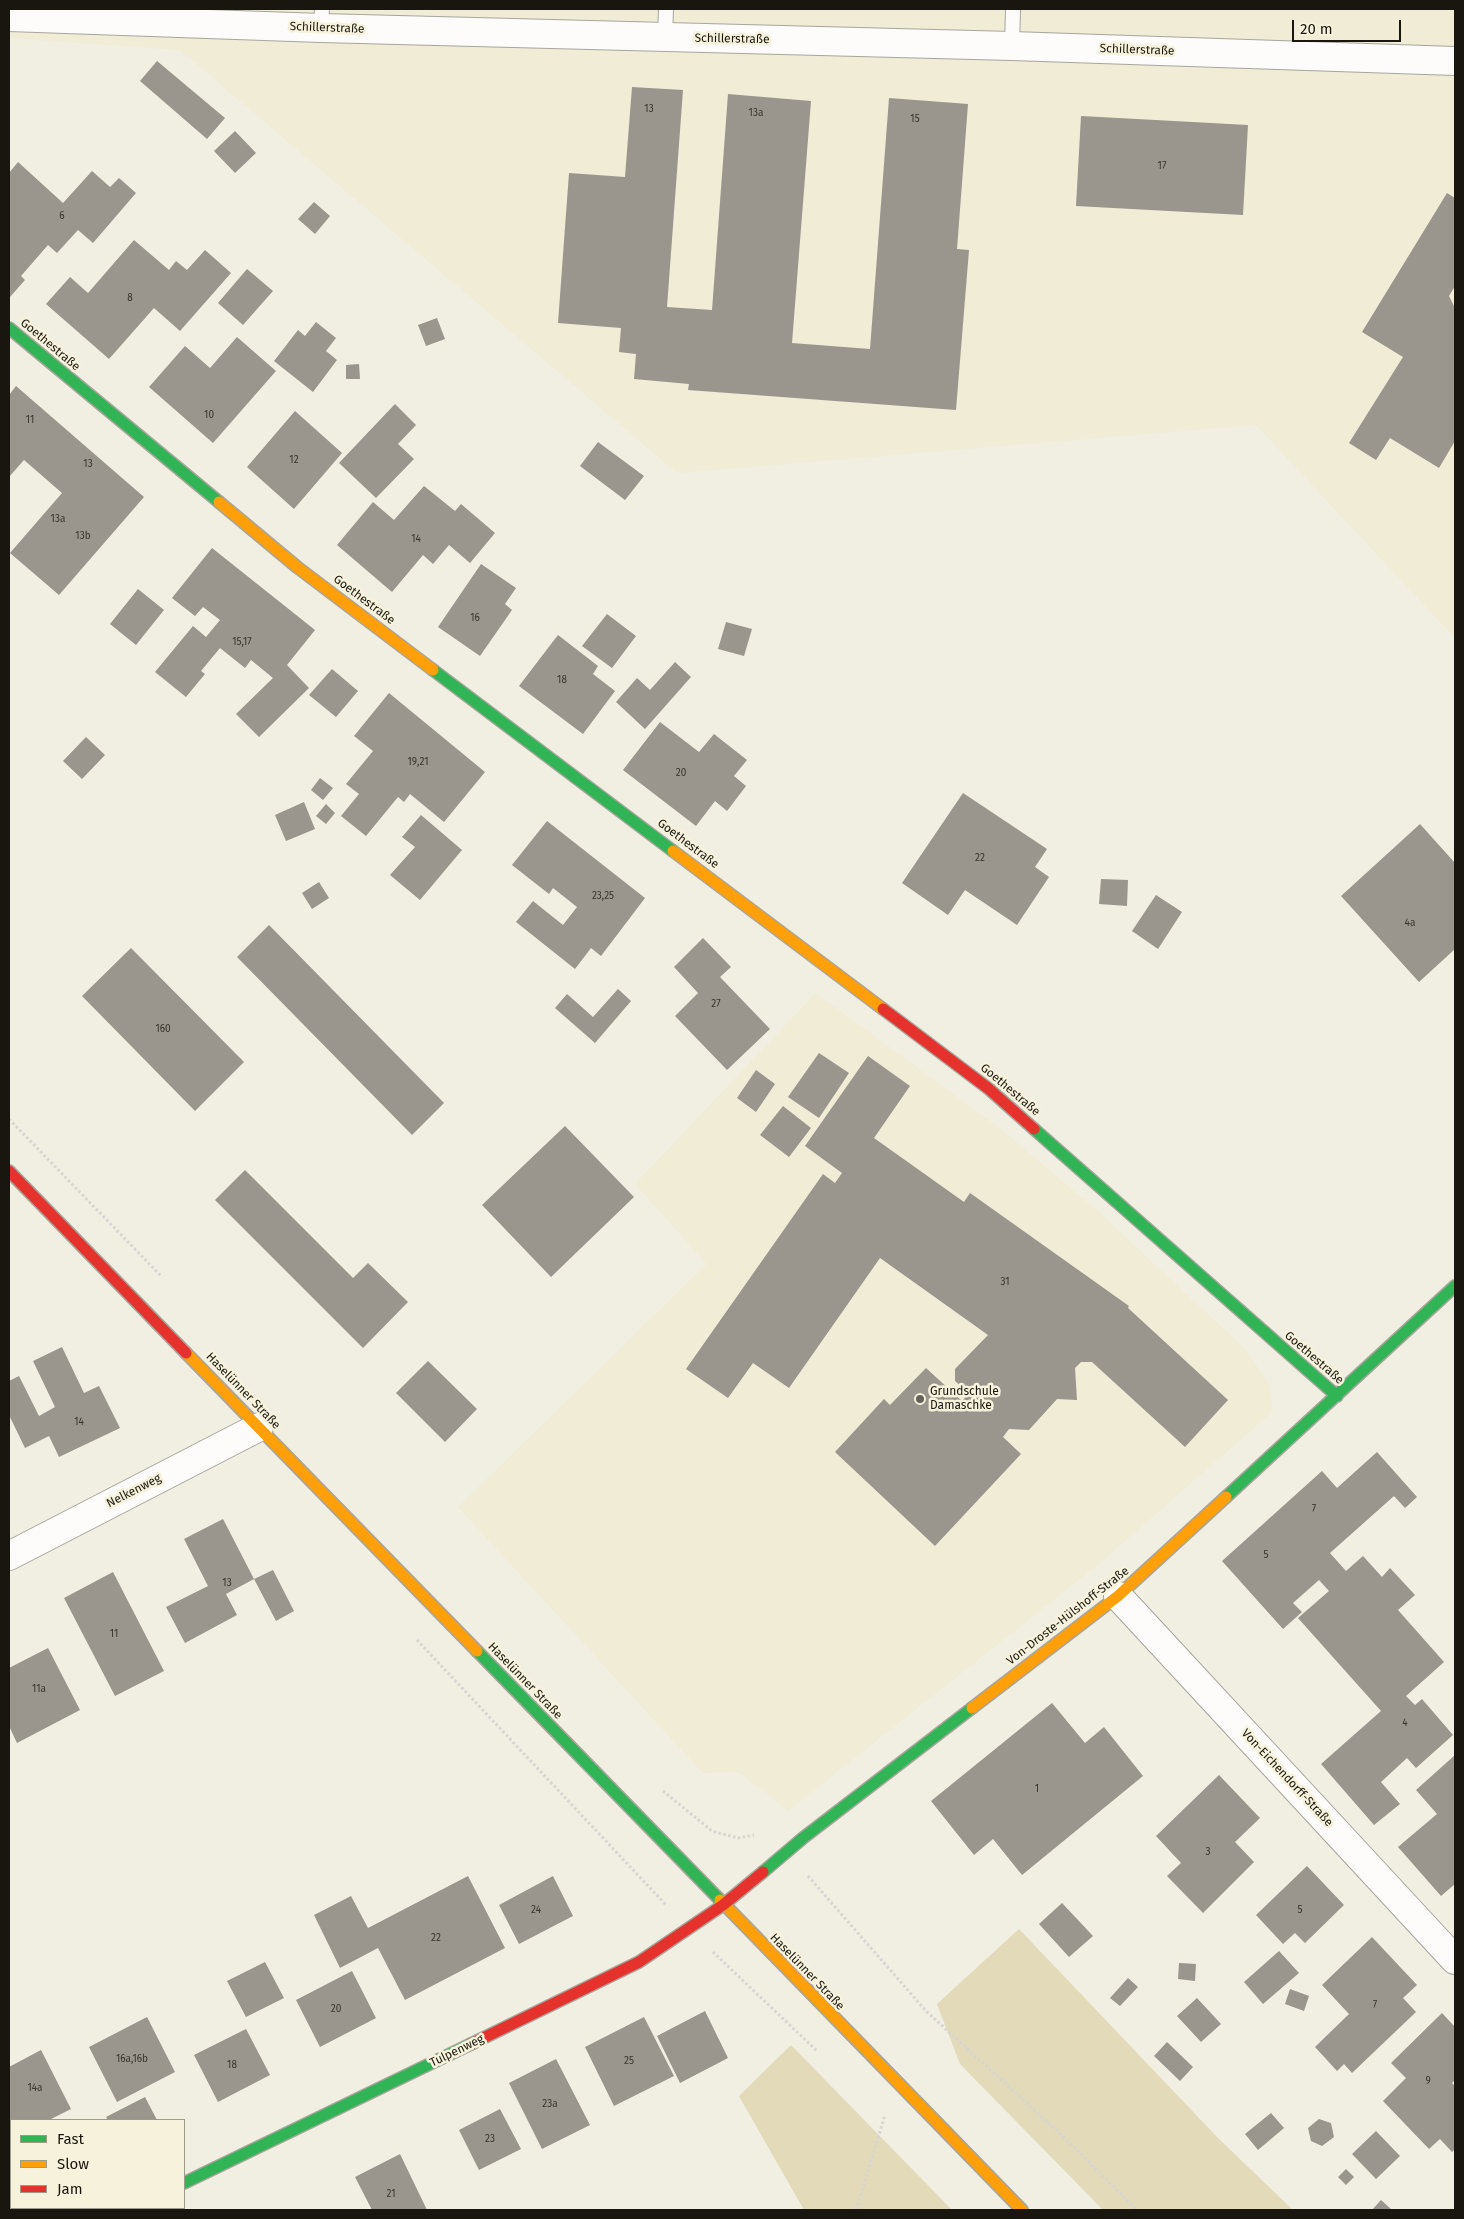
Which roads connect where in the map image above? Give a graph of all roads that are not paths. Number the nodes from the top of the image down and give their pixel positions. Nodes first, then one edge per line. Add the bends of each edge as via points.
1 (666, 9) edge
2 (1013, 9) edge
3 (9, 17) edge
4 (321, 18) edge
5 (665, 37) junction
6 (1012, 46) junction
7 (1455, 61) edge
8 (9, 328) edge
9 (9, 1171) edge
10 (1455, 1286) edge
11 (1337, 1396) junction
12 (259, 1427) junction
13 (9, 1556) edge
14 (1118, 1596) junction
15 (724, 1905) junction
16 (1455, 1960) edge
17 (185, 2183) edge
18 (1022, 2210) edge

1 - 5 lane
2 - 6 lane
3 - 4 street, Schillerstraße
4 - 5 street, Schillerstraße
5 - 6 street, Schillerstraße
6 - 7 street, Schillerstraße
8 - 11 street, Goethestraße via 297,566 989,1089
9 - 12 street, Haselünner Straße
10 - 11 street, Von-Droste-Hülshoff-Straße
11 - 14 street, Von-Droste-Hülshoff-Straße
12 - 13 street, Nelkenweg
12 - 15 street, Haselünner Straße
14 - 15 street, Von-Droste-Hülshoff-Straße via 802,1838
14 - 16 street, Von-Eichendorff-Straße
15 - 17 street, Tulpenweg via 639,1962
15 - 18 street, Haselünner Straße

